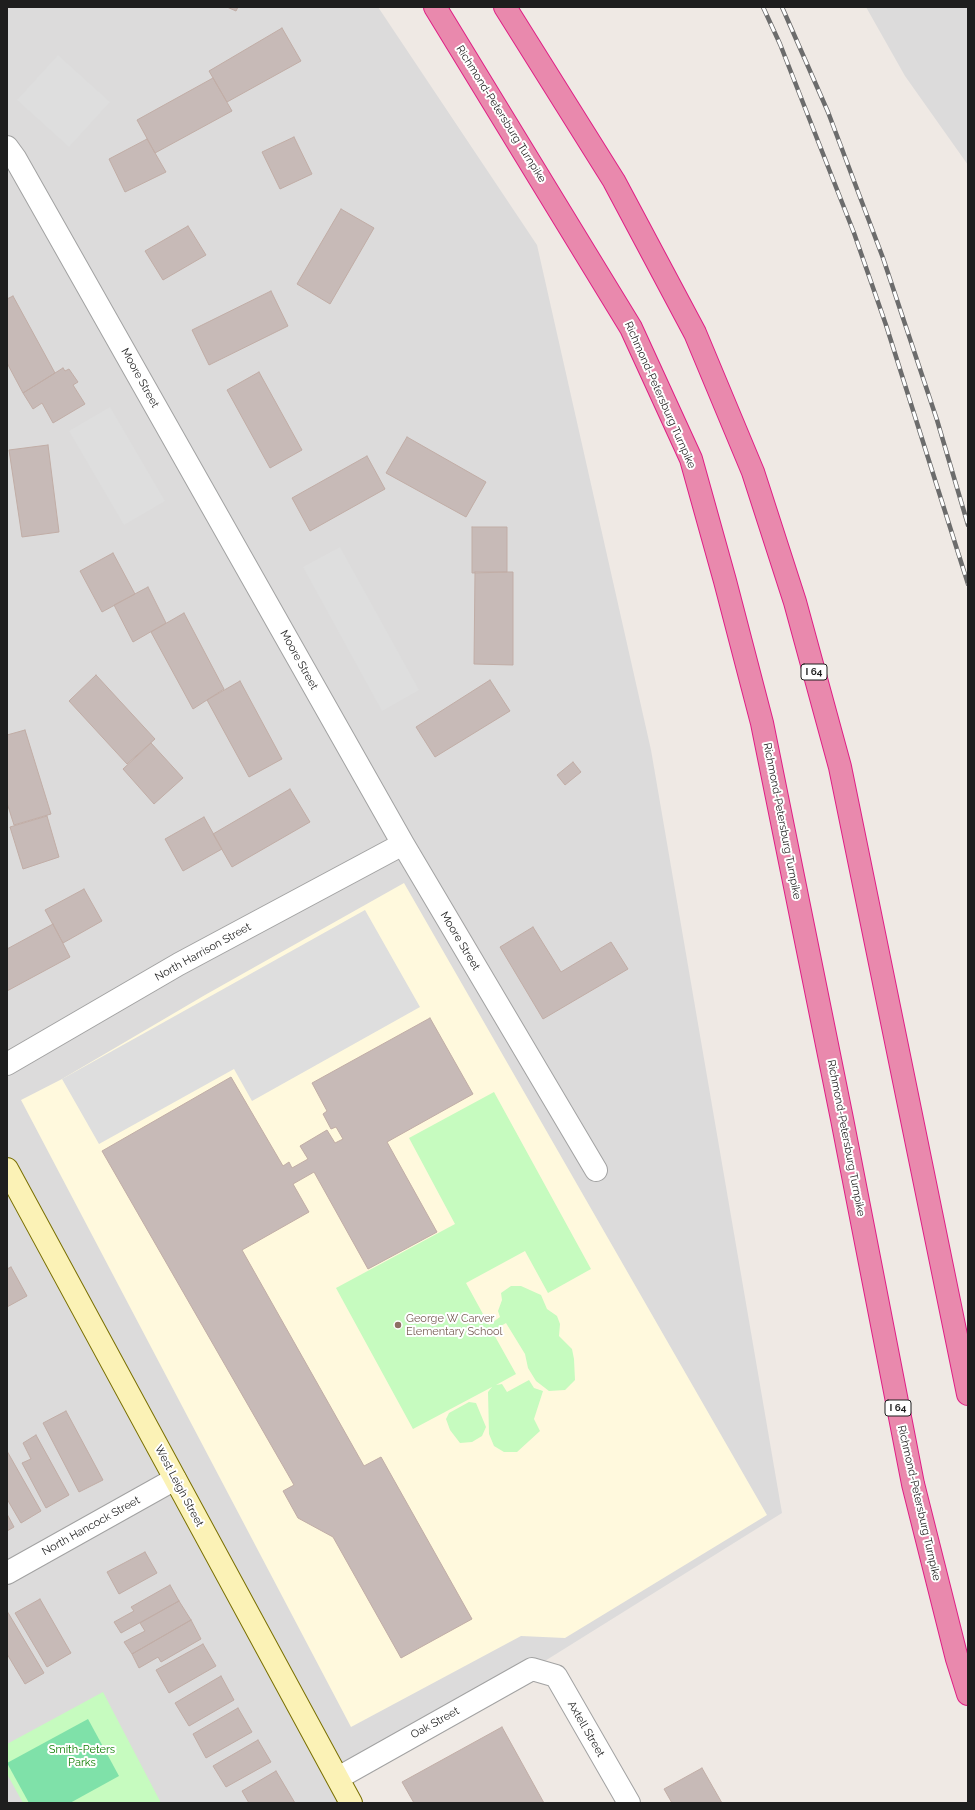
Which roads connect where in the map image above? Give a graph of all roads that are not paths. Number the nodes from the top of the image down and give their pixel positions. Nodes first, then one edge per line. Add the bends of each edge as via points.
1 (435, 7) edge
2 (505, 7) edge
3 (7, 148) edge
4 (403, 844) junction
5 (7, 1064) edge
6 (7, 1169) edge
7 (596, 1170) dead end
8 (968, 1394) edge
9 (175, 1479) junction
10 (7, 1573) edge
11 (532, 1669) joint
12 (968, 1694) edge
13 (338, 1778) junction
14 (351, 1803) edge
15 (629, 1803) edge

1 - 12 highway, Richmond-Petersburg Turnpike / I 64 via 631,328 691,459 762,723 913,1484
2 - 8 highway, I 64 via 614,181 696,333 753,472 795,602 840,767
3 - 4 street, Moore Street via 19,164
4 - 5 street, North Harrison Street via 179,964
4 - 7 street, Moore Street
6 - 9 main road, West Leigh Street
9 - 10 street, North Hancock Street
9 - 13 main road, West Leigh Street
11 - 13 street, Oak Street
11 - 15 street, Axtell Street via 556,1676
13 - 14 main road, West Leigh Street

